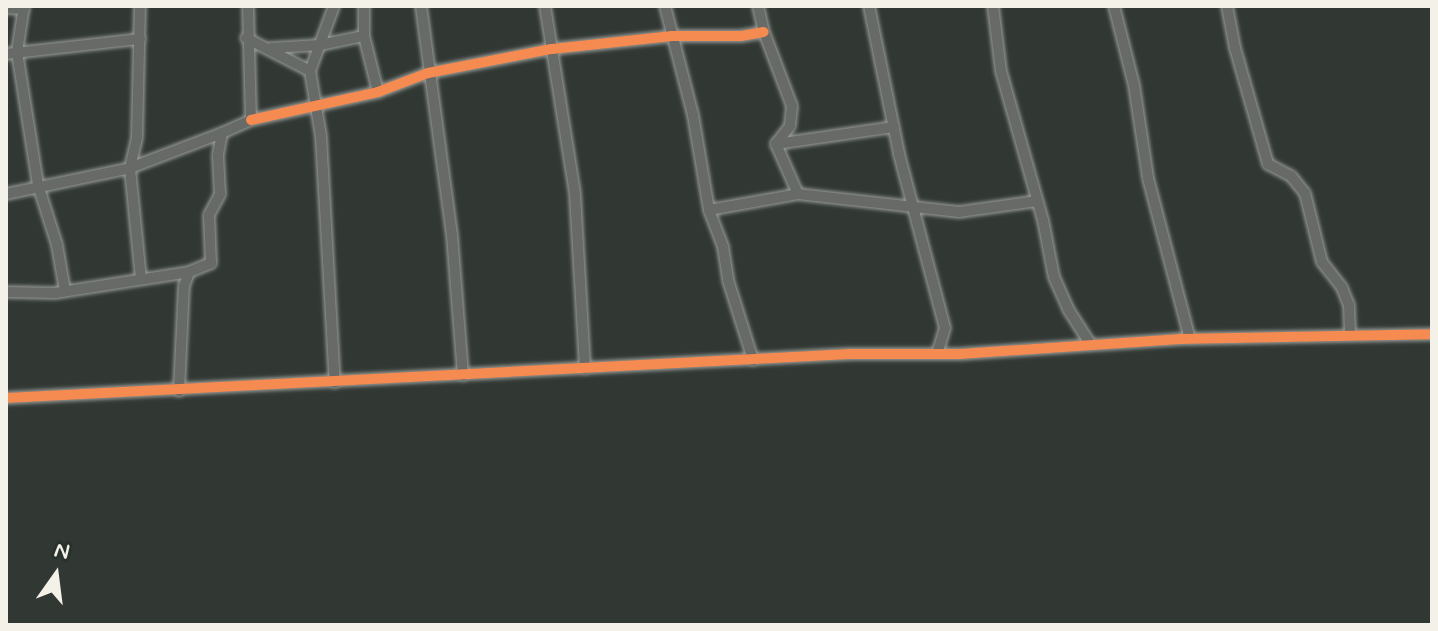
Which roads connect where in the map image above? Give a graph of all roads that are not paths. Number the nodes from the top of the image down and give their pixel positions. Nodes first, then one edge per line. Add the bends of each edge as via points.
1 (140, 6) edge
2 (248, 6) edge
3 (334, 6) edge
4 (364, 6) edge
5 (421, 6) edge
6 (545, 6) edge
7 (665, 6) edge
8 (758, 6) edge
9 (869, 6) edge
10 (993, 6) edge
11 (1114, 6) edge
12 (1227, 6) edge
13 (24, 7) edge
14 (6, 8) edge
15 (764, 32) junction
16 (364, 36) junction
17 (672, 36) junction
18 (246, 38) junction
19 (140, 39) junction
20 (320, 45) junction
21 (269, 48) junction
22 (552, 49) junction
23 (12, 53) edge
24 (310, 71) junction
25 (428, 73) junction
26 (378, 92) junction
27 (316, 107) junction
28 (251, 120) junction
29 (894, 127) junction
30 (222, 133) junction
31 (776, 144) junction
32 (130, 168) junction
33 (38, 185) junction
34 (6, 194) edge
35 (798, 194) junction
36 (1037, 201) junction
37 (709, 210) junction
38 (914, 210) junction
39 (189, 272) junction
40 (141, 279) junction
41 (65, 291) junction
42 (6, 292) edge
43 (1432, 334) edge
44 (1350, 335) junction
45 (1190, 339) junction
46 (1091, 345) junction
47 (937, 354) junction
48 (753, 360) junction
49 (585, 369) junction
50 (463, 376) junction
51 (335, 383) junction
52 (179, 391) junction
53 (6, 398) edge

1 - 19 street
2 - 18 street
3 - 20 street
4 - 16 street
5 - 25 street
6 - 22 street
7 - 17 street
8 - 15 street
9 - 29 street
10 - 36 street via 1001,71
11 - 45 street via 1134,85 1148,178
12 - 44 street via 1268,164 1291,176 1305,193 1322,262 1349,305
13 - 14 street
13 - 23 street
15 - 17 street
15 - 31 street via 792,106 790,126
16 - 20 street
16 - 26 street
17 - 22 street
17 - 37 street via 693,115
18 - 21 street
18 - 28 street
19 - 23 street
19 - 32 street via 137,137
20 - 21 street
20 - 24 street
21 - 24 street
22 - 25 street
22 - 49 street via 575,194
23 - 33 street
24 - 27 street
25 - 26 street
25 - 50 street via 452,235
26 - 27 street
27 - 28 street
27 - 51 street
28 - 30 street
29 - 31 street
29 - 38 street
30 - 32 street
30 - 39 street via 220,194 209,215 211,263
31 - 35 street
32 - 33 street
32 - 40 street
33 - 34 street
33 - 41 street
35 - 37 street
35 - 38 street
36 - 38 street via 959,212
36 - 46 street via 1054,277
37 - 48 street
38 - 47 street via 945,328
39 - 40 street
39 - 52 street
40 - 41 street
41 - 42 street
43 - 44 street
44 - 45 street
45 - 46 street
46 - 47 street
47 - 48 street
48 - 49 street
49 - 50 street
50 - 51 street
51 - 52 street
52 - 53 street

